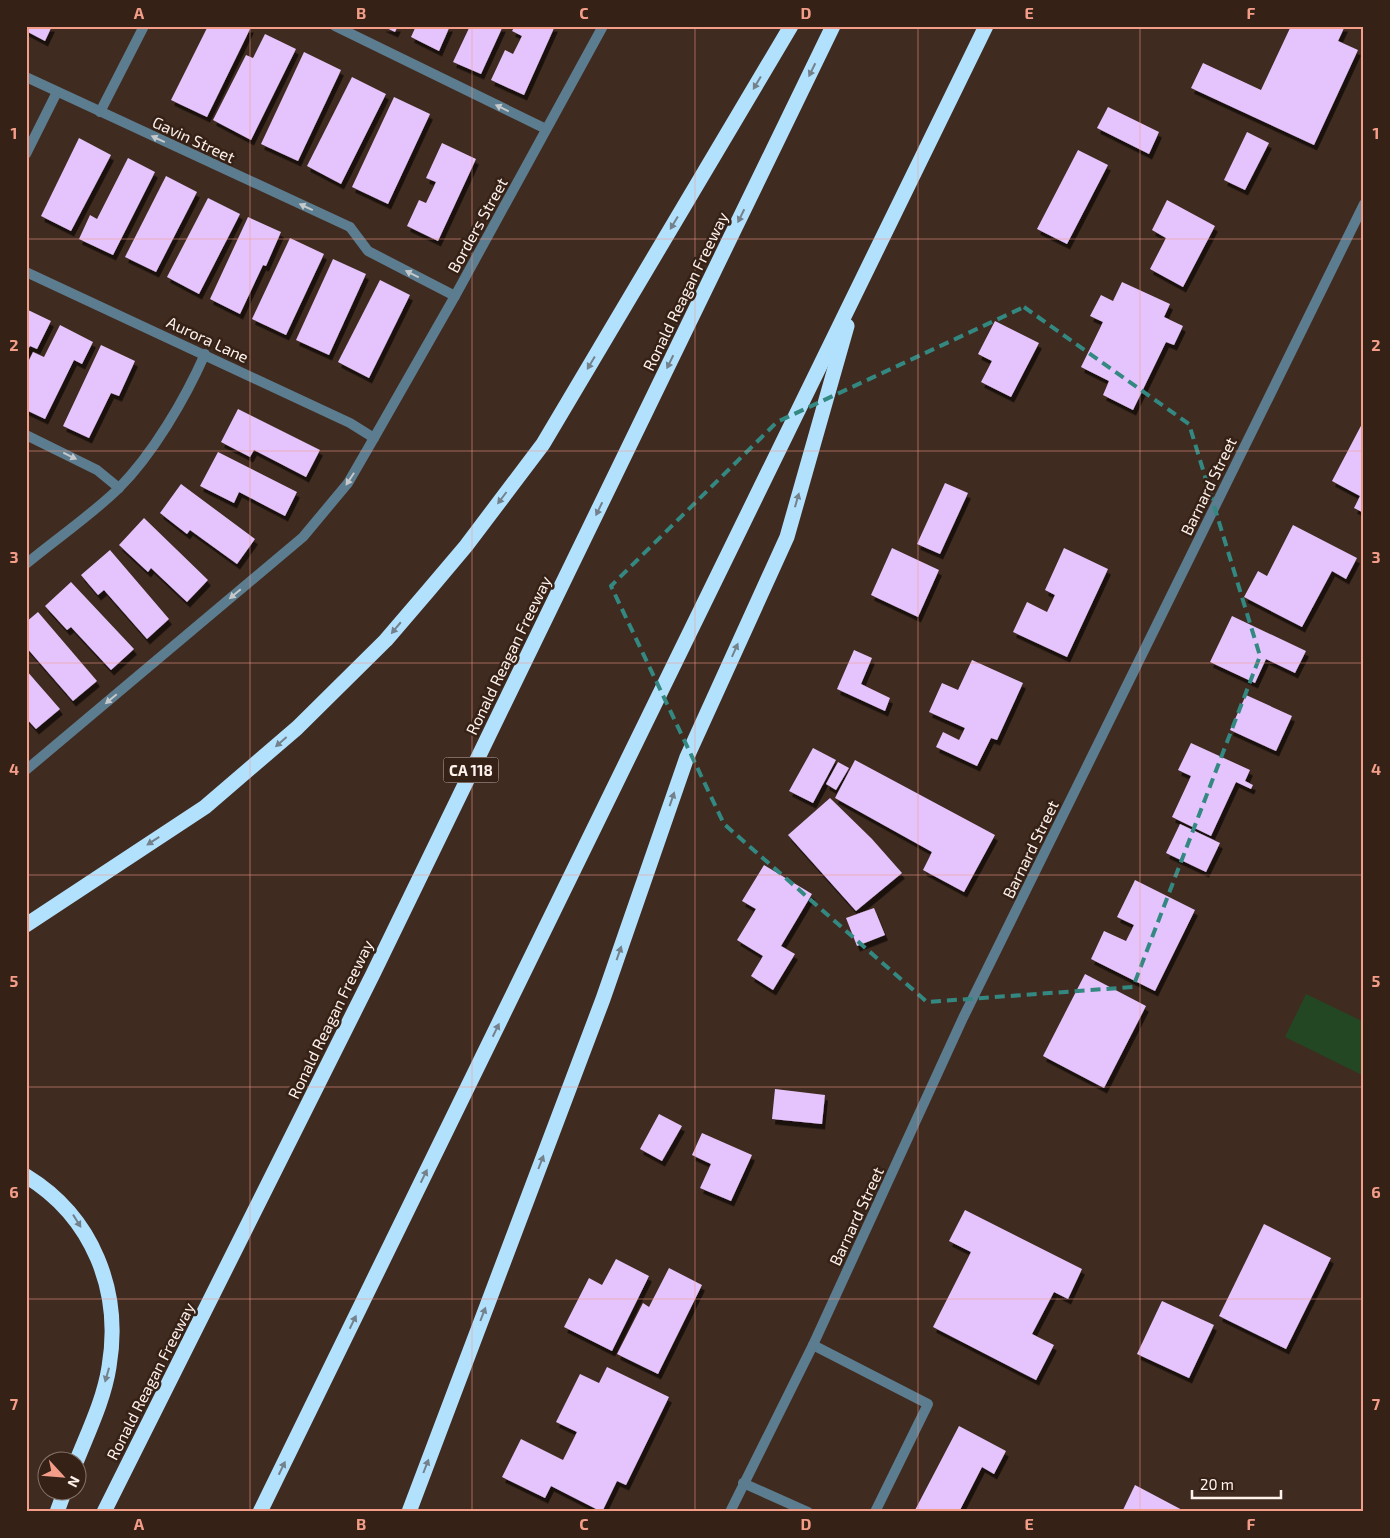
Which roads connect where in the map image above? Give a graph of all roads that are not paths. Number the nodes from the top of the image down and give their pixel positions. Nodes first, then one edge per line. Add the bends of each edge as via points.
1 (144, 26) edge
2 (334, 26) edge
3 (603, 26) edge
4 (791, 26) edge
5 (833, 26) edge
6 (986, 26) edge
7 (26, 77) edge
8 (57, 92) junction
9 (100, 112) junction
10 (546, 129) junction
11 (26, 154) edge
12 (1364, 204) edge
13 (26, 272) edge
14 (858, 288) junction
15 (455, 296) junction
16 (204, 354) junction
17 (26, 435) edge
18 (374, 438) junction
19 (118, 488) junction
20 (26, 564) edge
21 (26, 770) edge
22 (26, 924) edge
23 (26, 1176) edge
24 (813, 1344) junction
25 (81, 1450) edge
26 (743, 1483) junction
27 (61, 1500) edge
28 (56, 1512) edge
29 (104, 1512) edge
30 (260, 1512) edge
31 (408, 1512) edge
32 (730, 1512) edge
33 (808, 1512) edge
34 (875, 1512) edge

1 - 9 street
10 -> 2 street
3 - 10 street, Borders Street
4 -> 22 highway via 543,444 466,546 404,619 297,728 205,807
5 -> 29 highway, Ronald Reagan Freeway / CA 118 via 377,965
6 - 14 highway
7 - 8 street, Gavin Street
8 - 9 street, Gavin Street
8 - 11 street
15 -> 9 street, Gavin Street via 368,251 350,227
10 - 15 street, Borders Street
12 - 24 street, Barnard Street via 963,1018
13 - 16 street, Aurora Lane
30 -> 14 highway
31 -> 14 highway via 603,999 686,757 787,537
15 - 18 street, Borders Street
16 - 18 street, Aurora Lane via 350,423
16 - 19 street via 193,380 160,436
17 -> 19 street via 97,470
18 -> 21 street, Borders Street via 348,483 303,537
19 - 20 street
23 -> 25 highway via 43,1186 72,1214 97,1254 109,1289 114,1327 109,1368
24 - 26 street, Barnard Street
24 - 34 street via 928,1404
26 - 32 street, Barnard Street
26 - 33 street
27 - 28 highway

